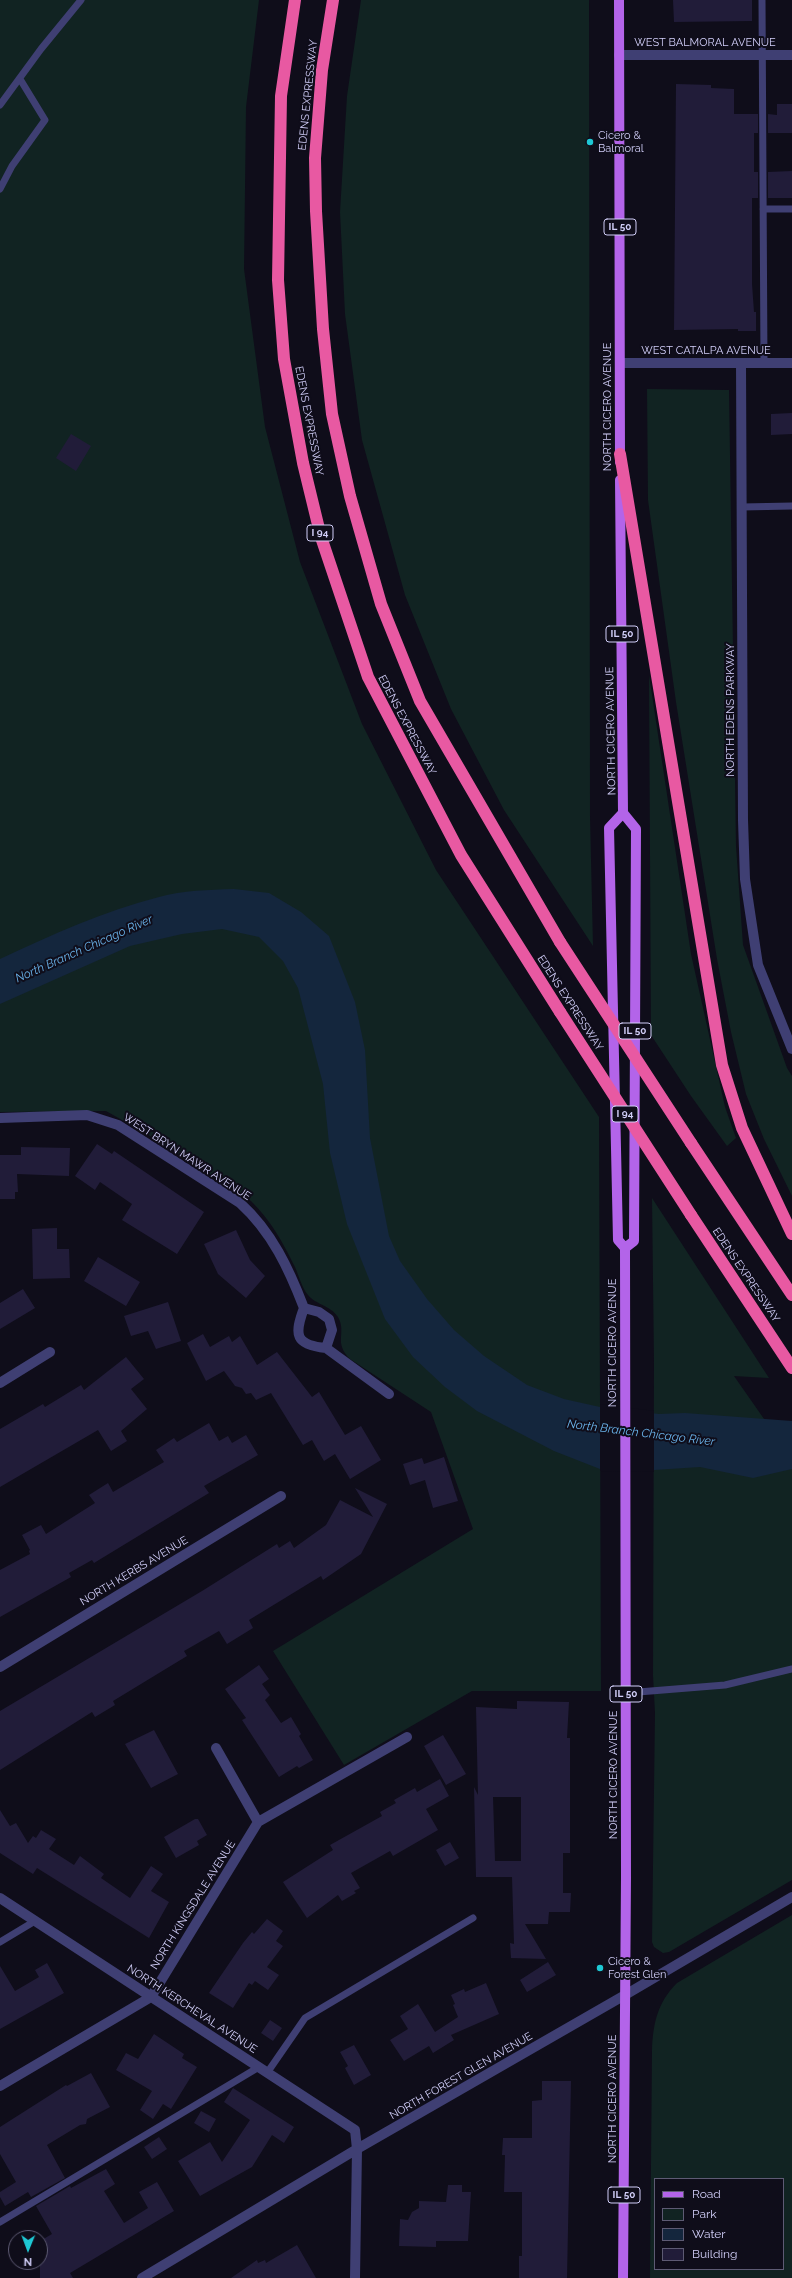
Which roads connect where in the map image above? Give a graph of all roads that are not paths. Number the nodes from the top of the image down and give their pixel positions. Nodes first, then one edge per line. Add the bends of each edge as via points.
1 (81, 0) edge
2 (295, 0) edge
3 (333, 0) edge
4 (619, 0) edge
5 (762, 0) edge
6 (619, 55) junction
7 (762, 55) junction
8 (792, 55) edge
9 (20, 79) junction
10 (0, 105) edge
11 (0, 189) edge
12 (763, 209) junction
13 (792, 209) edge
14 (620, 363) junction
15 (741, 363) junction
16 (764, 363) junction
17 (792, 363) edge
18 (620, 454) junction
19 (792, 506) edge
20 (742, 507) junction
21 (623, 814) junction
22 (789, 1038) edge
23 (792, 1049) edge
24 (0, 1118) edge
25 (792, 1234) edge
26 (625, 1248) junction
27 (792, 1295) edge
28 (304, 1308) junction
29 (326, 1348) junction
30 (50, 1352) dead end
31 (789, 1363) edge
32 (0, 1383) edge
33 (389, 1394) dead end
34 (281, 1496) dead end
35 (0, 1667) edge
36 (792, 1669) edge
37 (626, 1693) junction
38 (407, 1737) dead end
39 (216, 1748) dead end
40 (258, 1822) junction
41 (792, 1897) edge
42 (0, 1898) edge
43 (473, 1918) dead end
44 (35, 1921) junction
45 (0, 1942) edge
46 (625, 1995) junction
47 (151, 1997) junction
48 (263, 2070) junction
49 (0, 2086) edge
50 (357, 2150) junction
51 (0, 2222) edge
52 (142, 2278) edge
53 (355, 2278) edge
54 (623, 2278) edge

1 - 9 lane via 40,49
2 - 31 highway, EDENS EXPRESSWAY / I 94, bridge via 281,96 278,280 284,359 303,463 321,537 368,677 461,855 691,1215
3 - 27 highway, EDENS EXPRESSWAY, bridge via 322,70 315,158 323,329 332,414 350,496 381,604 420,701 560,942
4 - 6 main road, NORTH CICERO AVENUE / IL 50
5 - 7 lane
6 - 7 street, WEST BALMORAL AVENUE
6 - 14 main road, NORTH CICERO AVENUE / IL 50
7 - 8 street, WEST BALMORAL AVENUE
7 - 12 lane
9 - 10 lane
9 - 11 lane via 45,120 12,166
12 - 13 lane
12 - 16 lane
14 - 15 street, WEST CATALPA AVENUE
14 - 18 main road, NORTH CICERO AVENUE / IL 50
15 - 16 street, WEST CATALPA AVENUE
15 - 20 street, NORTH EDENS PARKWAY
16 - 17 street, WEST CATALPA AVENUE
18 - 21 main road, NORTH CICERO AVENUE / IL 50
18 - 25 highway via 722,1065 742,1128
19 - 20 lane
20 - 22 street, NORTH EDENS PARKWAY via 745,879 758,965
21 - 26 main road, NORTH CICERO AVENUE / IL 50 via 609,828 618,1240
21 - 26 main road, IL 50 via 636,829 634,1241
22 - 23 street, NORTH EDENS PARKWAY
24 - 28 street, WEST BRYN MAWR AVENUE via 87,1115 118,1125 240,1203 257,1219 281,1254
26 - 37 main road, NORTH CICERO AVENUE / IL 50
28 - 29 street via 319,1312 329,1319 332,1330
28 - 29 street via 298,1326 299,1337 307,1345
29 - 33 street
30 - 32 street
34 - 35 street, NORTH KERBS AVENUE
36 - 37 lane via 725,1685
37 - 46 main road, NORTH CICERO AVENUE / IL 50
38 - 40 street, NORTH KINGSDALE AVENUE
39 - 40 street
40 - 47 street, NORTH KINGSDALE AVENUE
41 - 46 street, NORTH FOREST GLEN AVENUE
42 - 44 street, NORTH KERCHEVAL AVENUE
43 - 48 lane via 305,2018
44 - 45 lane
44 - 47 street, NORTH KERCHEVAL AVENUE
46 - 50 street, NORTH FOREST GLEN AVENUE
46 - 54 main road, NORTH CICERO AVENUE / IL 50
47 - 48 street, NORTH KERCHEVAL AVENUE
47 - 49 street, NORTH KINGSDALE AVENUE
48 - 50 street, NORTH KERCHEVAL AVENUE via 355,2130
48 - 51 lane
50 - 52 street, NORTH FOREST GLEN AVENUE
50 - 53 street

